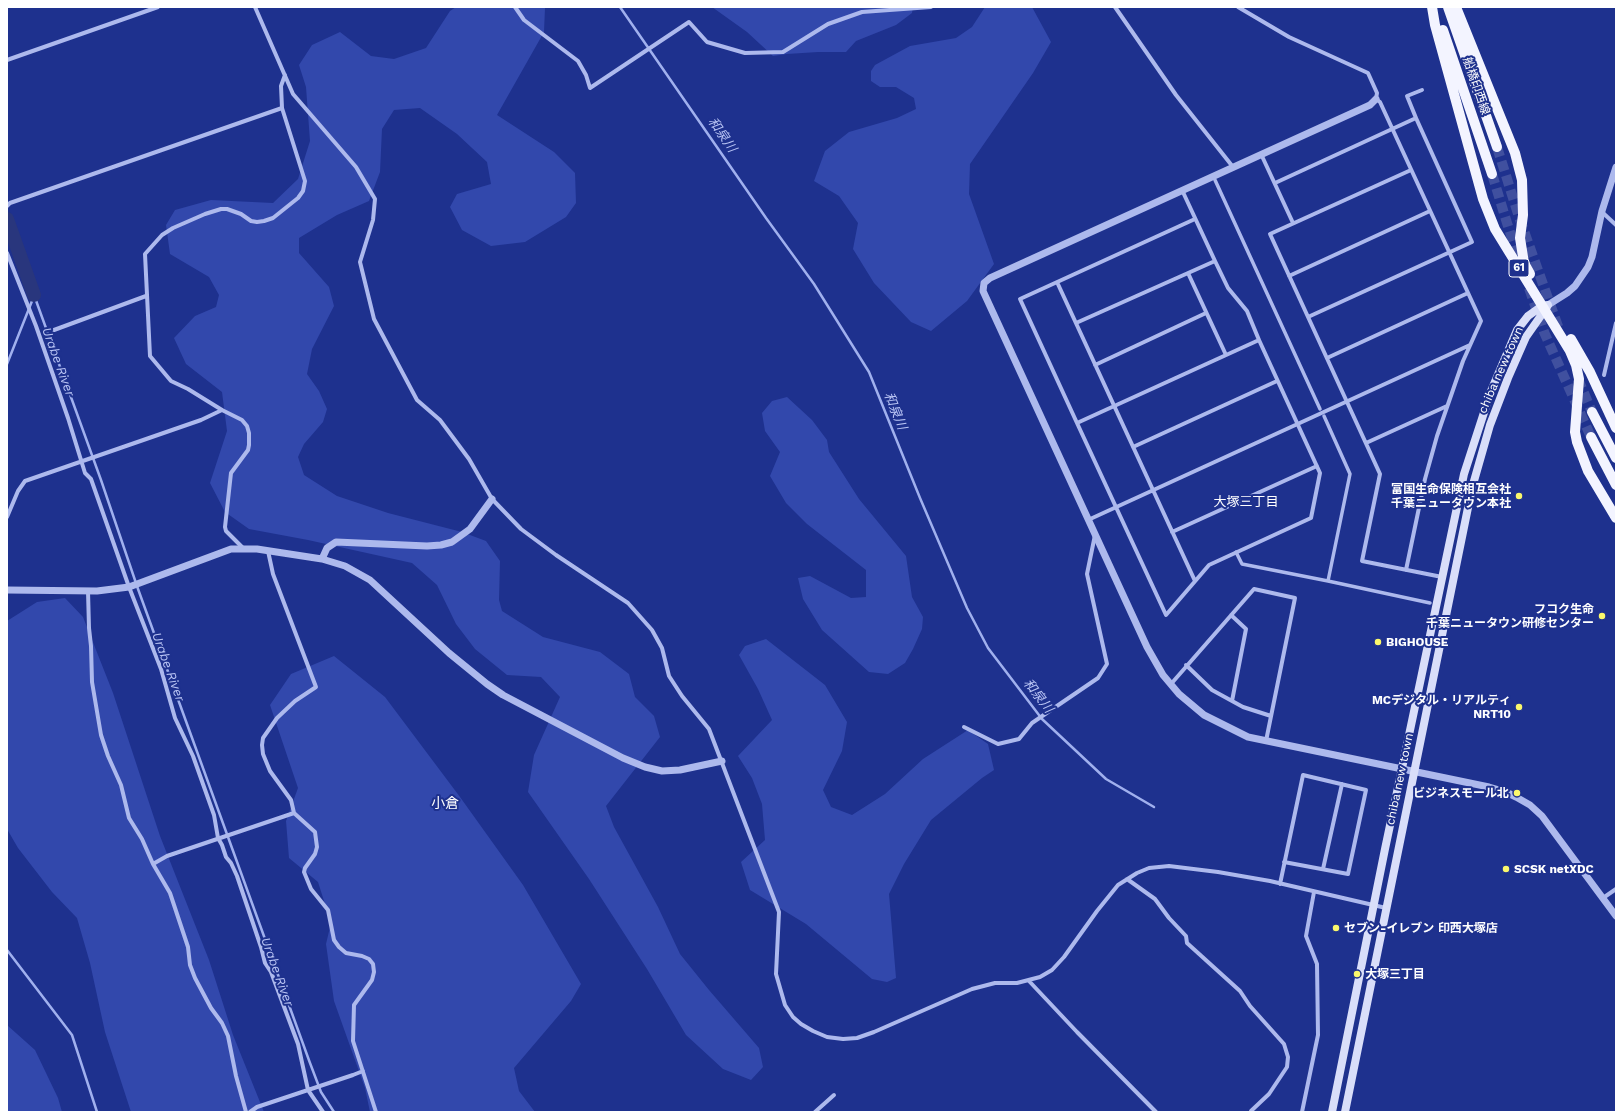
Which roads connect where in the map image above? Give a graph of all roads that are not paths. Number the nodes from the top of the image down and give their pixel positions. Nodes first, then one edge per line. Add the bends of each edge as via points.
1 (158, 7) edge
2 (255, 7) edge
3 (515, 7) edge
4 (931, 7) edge
5 (1115, 7) edge
6 (1238, 7) edge
7 (1433, 7) edge
8 (1448, 7) edge
9 (1456, 7) edge
10 (7, 60) edge
11 (285, 76) junction
12 (1422, 90) dead end
13 (1376, 99) junction
14 (282, 108) junction
15 (1416, 118) junction
16 (1392, 129) junction
17 (1496, 147) tunnel mouth
18 (1261, 154) junction
19 (1233, 167) junction
20 (1616, 168) edge
21 (1411, 170) junction
22 (1492, 174) tunnel mouth
23 (1215, 180) dead end
24 (1275, 183) junction
25 (1182, 190) junction
26 (8, 204) edge
27 (1430, 211) junction
28 (1602, 211) junction
29 (1195, 219) junction
30 (1293, 224) junction
31 (1616, 225) edge
32 (1449, 252) junction
33 (7, 253) edge
34 (1215, 261) junction
35 (1188, 273) junction
36 (1289, 276) junction
37 (1057, 282) junction
38 (1468, 293) junction
39 (146, 296) junction
40 (1545, 307) junction
41 (1206, 314) junction
42 (1308, 317) junction
43 (1076, 323) junction
44 (1616, 323) edge
45 (54, 330) dead end
46 (1259, 340) junction
47 (1470, 344) junction
48 (1226, 355) junction
49 (1327, 358) junction
50 (1095, 364) junction
51 (1604, 375) dead end
52 (1277, 381) junction
53 (1346, 401) junction
54 (1114, 406) junction
55 (1447, 406) junction
56 (1320, 409) dead end
57 (222, 410) junction
58 (1592, 412) tunnel mouth
59 (1324, 416) dead end
60 (1077, 423) junction
61 (1297, 424) junction
62 (1616, 428) edge
63 (1590, 438) tunnel mouth
64 (1366, 444) junction
65 (1133, 447) junction
66 (1616, 458) edge
67 (82, 460) junction
68 (1317, 466) junction
69 (1616, 485) edge
70 (1153, 490) junction
71 (492, 500) junction
72 (1116, 507) junction
73 (7, 517) edge
74 (1616, 518) edge
75 (1088, 520) junction
76 (1172, 532) junction
77 (1095, 535) junction
78 (243, 548) junction
79 (268, 550) junction
80 (1236, 552) junction
81 (322, 559) junction
82 (1406, 570) junction
83 (1442, 579) junction
84 (1195, 581) junction
85 (1328, 581) junction
86 (1452, 584) junction
87 (129, 587) junction
88 (7, 590) edge
89 (88, 591) junction
90 (1430, 603) dead end
91 (1231, 615) junction
92 (1186, 665) junction
93 (1171, 684) junction
94 (1232, 701) junction
95 (1271, 716) junction
96 (964, 727) dead end
97 (1266, 741) junction
98 (722, 761) junction
99 (1402, 769) junction
100 (1414, 771) junction
101 (1342, 784) junction
102 (294, 813) junction
103 (218, 838) junction
104 (1284, 862) junction
105 (153, 864) junction
106 (1323, 869) junction
107 (1127, 879) junction
108 (1280, 884) junction
109 (1616, 889) edge
110 (1314, 892) junction
111 (1603, 898) junction
112 (1374, 905) junction
113 (1386, 908) junction
114 (1616, 916) edge
115 (1029, 981) junction
116 (363, 1070) junction
117 (308, 1090) junction
118 (834, 1095) dead end
119 (246, 1112) edge
120 (250, 1112) edge
121 (323, 1112) edge
122 (376, 1112) edge
123 (815, 1112) edge
124 (1156, 1112) edge
125 (1252, 1112) edge
126 (1302, 1112) edge
127 (1332, 1112) edge
128 (1345, 1112) edge

1 - 10 street
2 - 11 street
3 - 4 street via 524,20 578,61 590,88 689,22 707,42 745,53 783,52 828,24 862,12
5 - 19 street via 1176,95
6 - 13 street via 1289,37 1368,73 1377,93
7 - 22 main road, 船橋印西線 / 61
7 - 40 main road, 61 via 1435,24 1483,199 1495,229
8 - 17 main road, 船橋印西線
9 - 40 main road via 1515,153 1522,180 1523,215 1520,238 1524,263
11 - 14 street via 281,86
11 - 71 street via 293,94 356,167 374,198 373,220 360,262 374,319 417,400 440,420 468,459
12 - 15 street via 1407,96
13 - 16 street via 1380,102
13 - 18 street via 1370,105
14 - 26 street
14 - 39 street via 305,181 298,198 278,214 264,221 257,222 234,211 221,209 168,232 145,254
15 - 16 street
15 - 32 street via 1472,242
16 - 21 street
16 - 24 street
18 - 19 street
18 - 24 street
19 - 25 street
20 - 28 street
21 - 27 street
21 - 30 street
23 - 56 street
24 - 30 street
25 - 29 street
25 - 75 street via 990,278 982,287
27 - 32 street
27 - 36 street
28 - 31 street
28 - 40 street via 1588,267 1568,293
29 - 34 street
29 - 37 street
30 - 36 street via 1270,234
32 - 38 street
32 - 42 street
33 - 67 street via 36,326
34 - 35 street
34 - 46 street via 1228,288 1247,311
35 - 41 street
35 - 43 street
36 - 42 street
37 - 43 street
37 - 60 street via 1020,299
38 - 47 street via 1481,321
38 - 49 street
39 - 45 street
39 - 57 street via 152,360 171,381
40 - 62 main road, 61 via 1567,332 1590,372
40 - 74 main road, 61 via 1576,366 1579,385 1575,432 1582,455 1588,471
40 - 83 main road, chiba new town via 1528,316 1517,330 1491,391 1464,474
40 - 86 main road, chiba new town via 1526,337 1490,425 1472,488
41 - 48 street
41 - 50 street
42 - 49 street
43 - 50 street
44 - 51 street
46 - 48 street
46 - 52 street
47 - 53 street
47 - 55 street
48 - 54 street
49 - 53 street
50 - 54 street
52 - 61 street
52 - 65 street
53 - 61 street
53 - 64 street
54 - 60 street
54 - 65 street
55 - 64 street
55 - 82 street via 1425,479
57 - 67 street via 201,420
57 - 78 street via 242,420 249,433 248,450 231,473 224,527
58 - 66 main road
59 - 85 street via 1350,474
60 - 72 street
61 - 68 street
61 - 70 street
63 - 69 main road
64 - 82 street via 1380,474 1362,561
65 - 70 street
67 - 73 street via 25,480
67 - 87 street
68 - 76 street
68 - 80 street via 1320,473 1311,518
70 - 72 street
70 - 76 street
71 - 81 street via 470,528 452,542 427,546 336,542 327,548
71 - 98 street via 550,551 628,603 652,630 662,648 669,676 709,729
72 - 75 street
72 - 84 street via 1166,616
75 - 77 street
76 - 84 street
77 - 93 street via 1155,663
77 - 96 street via 1087,574 1107,664 1098,678 1032,723 1019,739 998,744
78 - 79 street
78 - 87 street via 216,554
79 - 81 street
79 - 102 street via 273,574 316,686 294,701 277,718 263,738 265,762 291,800
80 - 84 street via 1209,565
80 - 85 street via 1242,564
81 - 98 street via 345,566 370,580 450,654 487,684 622,758 662,771
82 - 83 street
83 - 86 street
83 - 99 main road, chiba new town
85 - 90 street
86 - 100 main road, chiba new town
87 - 89 street
87 - 103 street via 162,669 175,718 193,756 214,815
88 - 89 street
89 - 105 street via 92,682 101,736 121,785 129,818
91 - 92 street
91 - 94 street via 1246,629
91 - 95 street via 1254,589 1295,598
92 - 93 street
92 - 94 street via 1212,690
93 - 97 street via 1204,715 1248,737
94 - 95 street
95 - 97 street
97 - 99 street
98 - 115 street via 779,912 776,974 785,1005 801,1024 827,1037 857,1038 972,989 995,983 1017,984
99 - 100 street
99 - 112 main road, chiba new town
100 - 111 street via 1506,792 1530,805 1542,816
100 - 113 main road, chiba new town
101 - 104 street via 1303,775
101 - 106 street
101 - 106 street via 1366,790 1348,874
102 - 103 street
102 - 116 street via 314,832 317,847 304,872 311,889 328,910 334,940 346,953 362,956 373,964 372,980 354,1005 353,1041
103 - 105 street via 166,856
103 - 117 street via 237,876 265,964 271,972 298,1044
104 - 106 street
104 - 108 street
105 - 119 street via 170,893 188,947 190,965 195,978 228,1036
107 - 108 street via 1148,868 1169,866
107 - 115 street via 1118,885 1052,970
107 - 125 street via 1155,899 1186,936 1187,943 1240,991 1284,1044 1288,1057 1287,1067 1269,1094
108 - 110 street
109 - 111 street
110 - 112 street
110 - 126 street via 1306,936 1316,964 1318,1035
111 - 114 street
112 - 113 street
112 - 127 main road, chiba new town
113 - 128 main road, chiba new town
115 - 124 street
116 - 117 street
116 - 122 street
117 - 120 street via 257,1107
117 - 121 street
118 - 123 street

